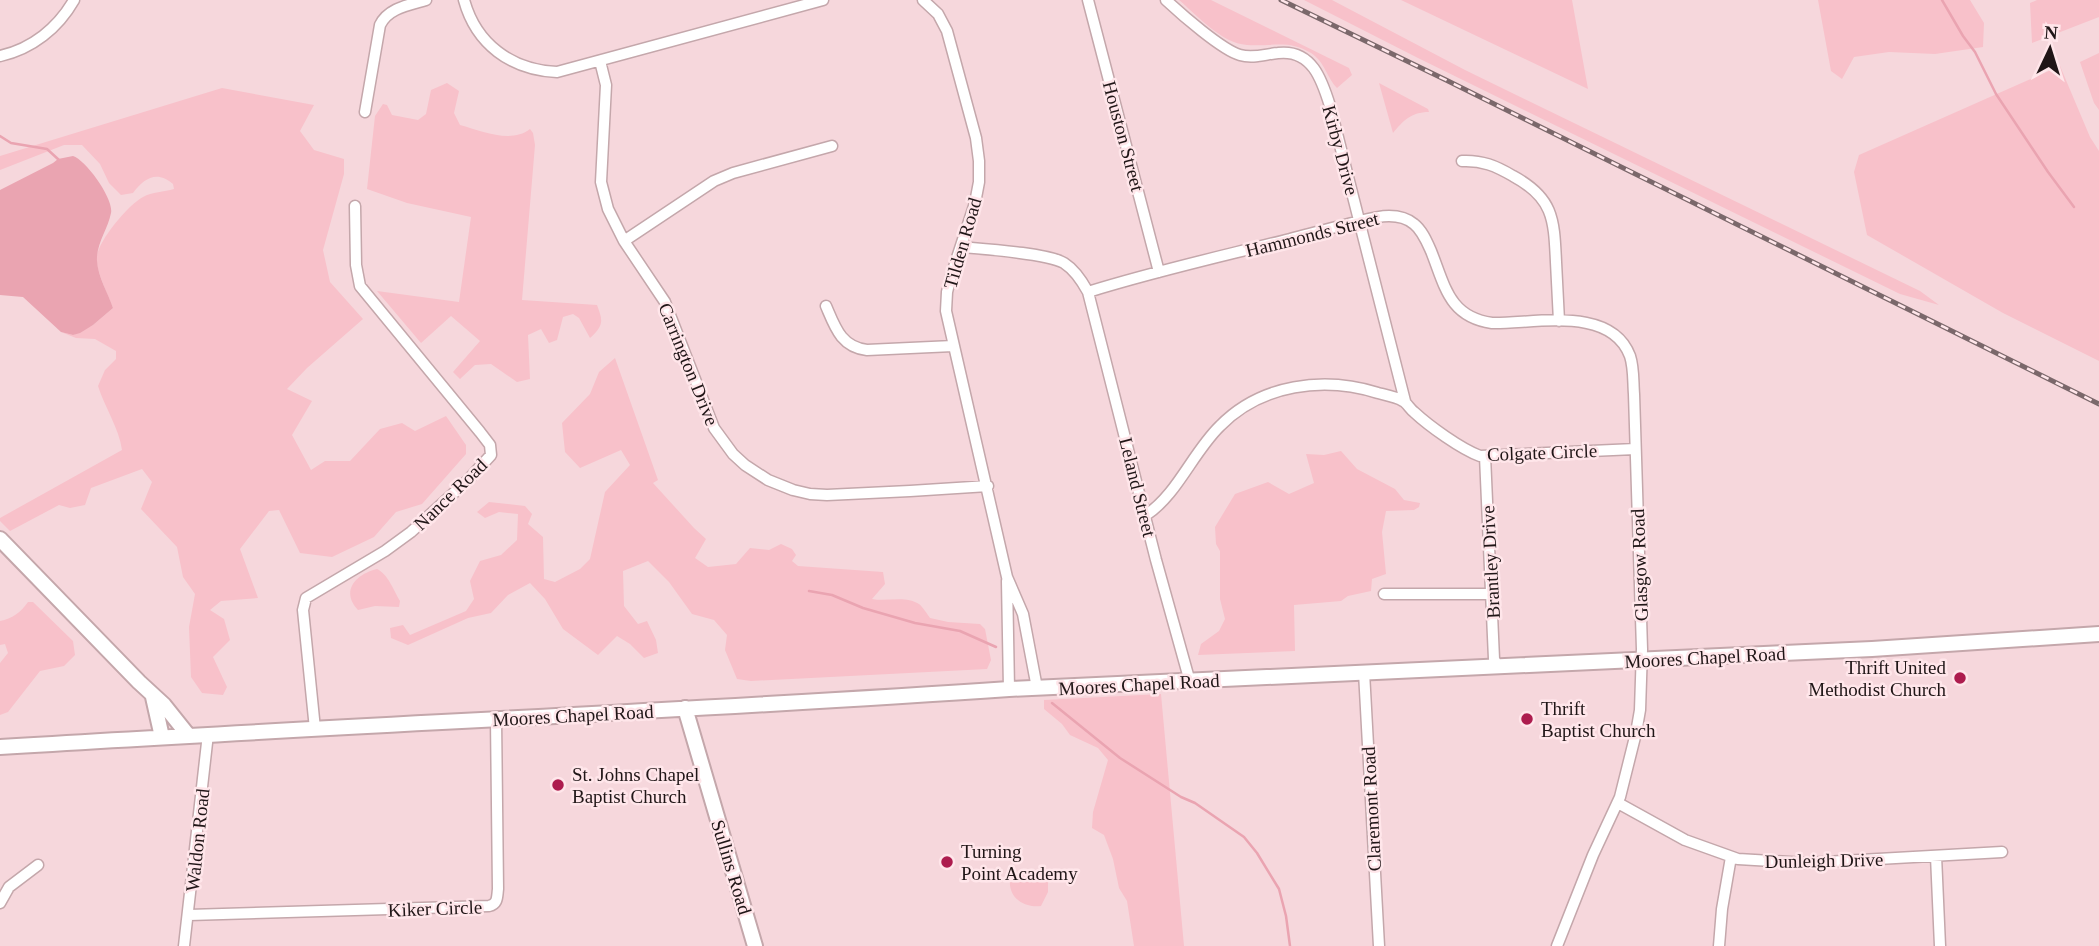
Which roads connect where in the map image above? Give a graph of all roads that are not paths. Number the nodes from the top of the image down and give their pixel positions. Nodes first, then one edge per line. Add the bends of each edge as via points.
1 (74, 0) edge
2 (426, 0) edge
3 (464, 0) edge
4 (823, 0) edge
5 (923, 0) edge
6 (1088, 0) edge
7 (1166, 0) edge
8 (805, 2) edge
9 (0, 56) edge
10 (600, 61) junction
11 (365, 111) dead end
12 (832, 145) dead end
13 (1462, 161) dead end
14 (355, 206) dead end
15 (1360, 222) junction
16 (624, 241) junction
17 (961, 247) junction
18 (1159, 272) junction
19 (1088, 292) junction
20 (826, 306) dead end
21 (1559, 321) junction
22 (1620, 340) joint
23 (953, 346) junction
24 (1405, 401) junction
25 (1635, 449) junction
26 (1485, 456) junction
27 (988, 486) junction
28 (1146, 515) junction
29 (0, 539) edge
30 (1007, 577) junction
31 (1384, 594) dead end
32 (1491, 594) junction
33 (2096, 633) edge
34 (1642, 661) junction
35 (1498, 667) junction
36 (1364, 673) junction
37 (1190, 682) junction
38 (1037, 688) junction
39 (1009, 690) junction
40 (153, 697) junction
41 (685, 708) junction
42 (496, 719) junction
43 (314, 729) junction
44 (208, 734) junction
45 (188, 735) junction
46 (162, 737) junction
47 (0, 747) edge
48 (1618, 803) junction
49 (2002, 852) dead end
50 (1936, 856) junction
51 (1731, 857) junction
52 (38, 865) dead end
53 (0, 903) edge
54 (189, 915) junction
55 (184, 946) edge
56 (755, 946) edge
57 (1379, 946) edge
58 (1557, 946) edge
59 (1719, 946) edge
60 (1940, 946) edge

1 - 9 street via 55,27 33,43
2 - 11 street via 383,19
3 - 10 street via 482,38 515,63 557,72
4 - 8 street
5 - 17 street, Tilden Road via 947,31 976,138 979,182
6 - 18 street, Houston Street
7 - 15 street, Kirby Drive via 1231,52 1248,57 1290,53 1316,69
8 - 10 street
10 - 16 street, Carrington Drive via 607,97 601,182
12 - 16 street via 714,181
13 - 21 street via 1502,169 1533,188 1546,204 1554,222
14 - 43 street, Nance Road via 360,286 491,450 478,470 411,532 306,598 303,610
15 - 18 street, Hammonds Street
15 - 21 street, Hammonds Street via 1388,216 1414,223 1454,304 1471,318 1492,323
15 - 24 street, Kirby Drive
16 - 27 street, Carrington Drive via 665,302 714,428 754,472 793,491 827,495
17 - 19 street via 1059,261
17 - 23 street, Tilden Road via 946,298
18 - 19 street, Hammonds Street
19 - 28 street, Leland Street
20 - 23 street via 842,339 855,347
21 - 22 street, Hammonds Street via 1599,325
22 - 25 street, Glasgow Road via 1633,368
23 - 27 street, Tilden Road
24 - 26 street, Colgate Circle via 1424,420
24 - 28 street, Colgate Circle via 1362,388 1329,385 1286,389 1258,398 1216,430 1163,501
25 - 26 street, Colgate Circle
25 - 34 street, Glasgow Road
26 - 32 street, Brantley Drive
27 - 30 street, Tilden Road
28 - 37 street, Leland Street
29 - 40 main road
30 - 38 street, Tilden Road via 1023,614
30 - 39 street, Tilden Road
31 - 32 street
32 - 35 street, Brantley Drive
33 - 34 main road, Moores Chapel Road
34 - 35 main road, Moores Chapel Road
34 - 48 street, Glasgow Road via 1640,710
35 - 36 main road, Moores Chapel Road
36 - 37 main road, Moores Chapel Road
36 - 57 street, Claremont Road
37 - 38 main road, Moores Chapel Road
38 - 39 main road, Moores Chapel Road
39 - 41 main road, Moores Chapel Road
40 - 45 main road
40 - 46 main road
41 - 42 main road, Moores Chapel Road
41 - 56 main road, Sullins Road
42 - 43 main road, Moores Chapel Road
42 - 54 street, Kiker Circle via 495,904
43 - 44 main road, Moores Chapel Road
44 - 45 main road, Moores Chapel Road
44 - 54 street, Waldon Road
45 - 46 main road, Moores Chapel Road
46 - 47 main road, Moores Chapel Road
48 - 51 street, Dunleigh Drive via 1685,841
48 - 58 street, Glasgow Road
49 - 50 street, Dunleigh Drive
50 - 51 street, Dunleigh Drive via 1807,863
50 - 60 street
51 - 59 street
52 - 53 street via 9,887
54 - 55 street, Waldon Road

